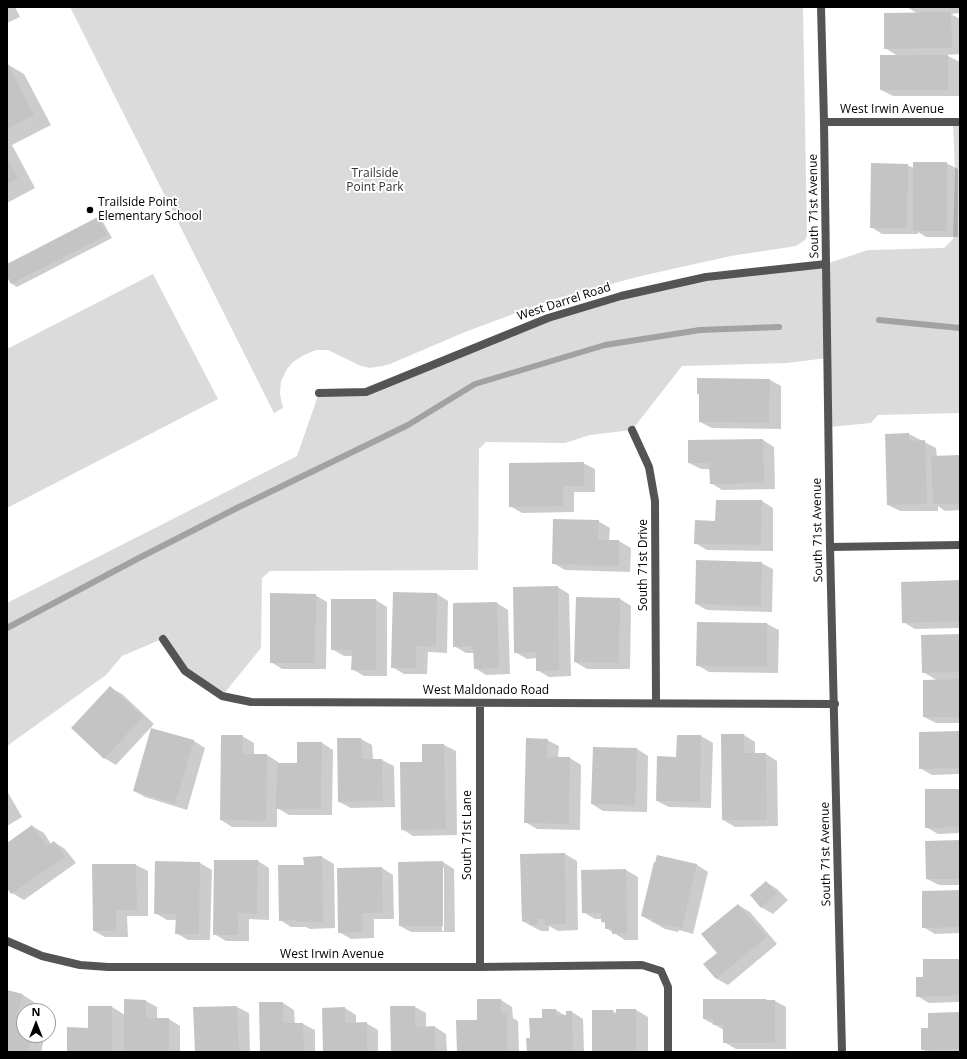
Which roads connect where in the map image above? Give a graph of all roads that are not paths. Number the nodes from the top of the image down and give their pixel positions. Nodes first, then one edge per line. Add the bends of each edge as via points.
1 (821, 7) edge
2 (824, 122) junction
3 (960, 122) edge
4 (826, 264) junction
5 (319, 393) dead end
6 (632, 430) dead end
7 (960, 545) edge
8 (830, 547) junction
9 (163, 639) dead end
10 (480, 703) junction
11 (656, 703) junction
12 (835, 704) junction
13 (7, 941) edge
14 (480, 967) junction
15 (668, 1052) edge
16 (842, 1052) edge

1 - 2 street, South 71st Avenue
2 - 3 street, West Irwin Avenue
2 - 4 street, South 71st Avenue
4 - 5 street, West Darrel Road via 706,277 621,296 548,318 366,392
4 - 8 street, South 71st Avenue
6 - 11 street, South 71st Drive via 649,467 656,501
7 - 8 street
8 - 12 street, South 71st Avenue
9 - 10 street, West Maldonado Road via 186,671 222,696 251,702
10 - 11 street, West Maldonado Road
10 - 14 street, South 71st Lane
11 - 12 street, West Maldonado Road
12 - 16 street, South 71st Avenue
13 - 14 street, West Irwin Avenue via 42,956 80,965 108,967
14 - 15 street, West Irwin Avenue via 642,966 661,971 668,987

